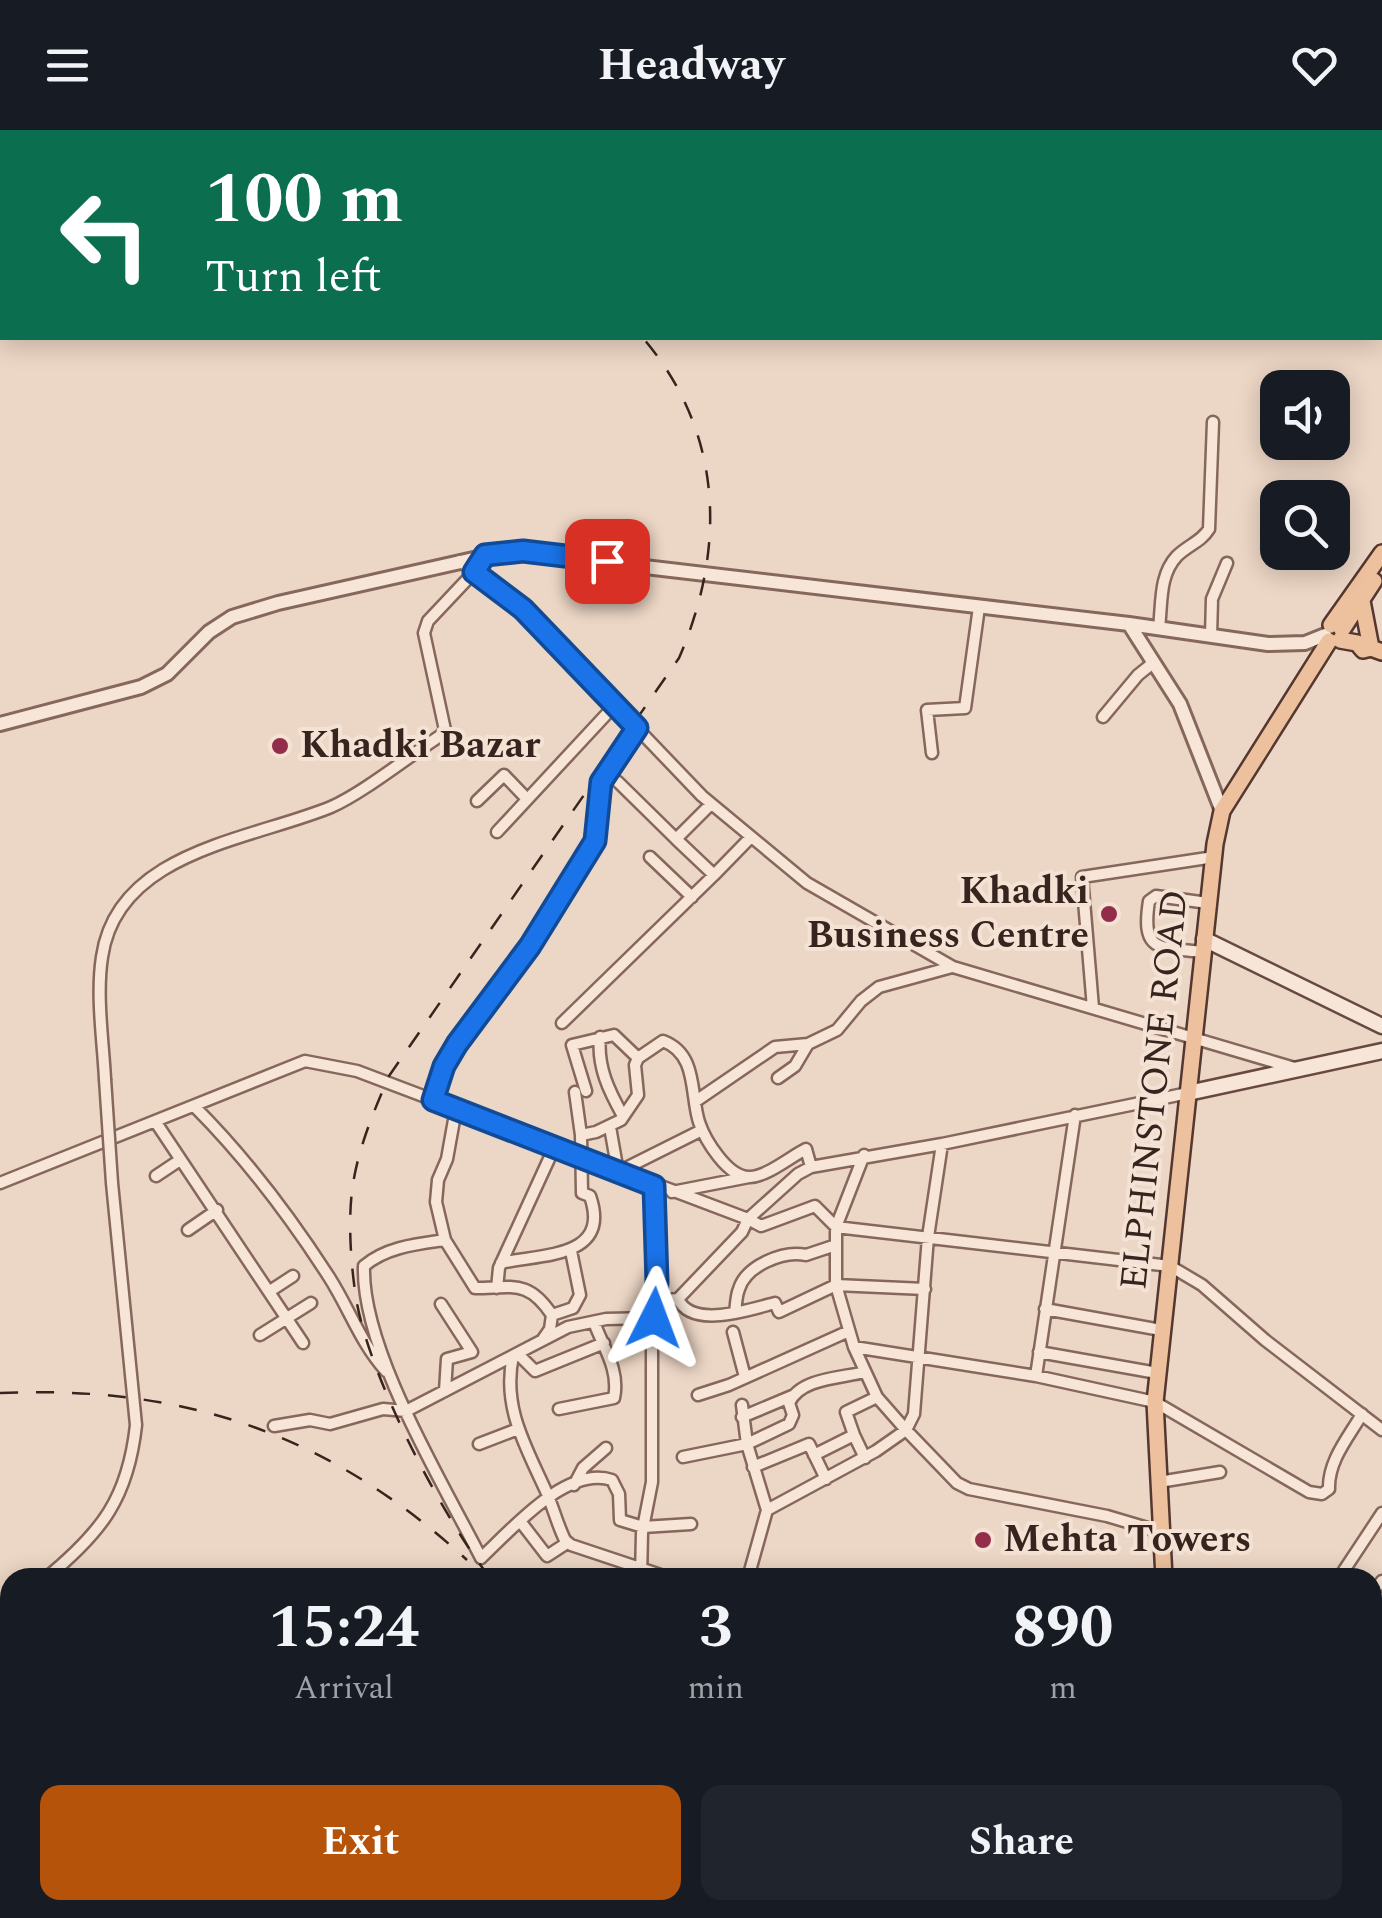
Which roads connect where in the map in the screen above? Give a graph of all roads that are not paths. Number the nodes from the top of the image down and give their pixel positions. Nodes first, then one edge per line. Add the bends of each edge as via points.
1 (1212, 422) dead end
2 (1382, 554) edge
3 (485, 555) junction
4 (460, 560) junction
5 (1228, 564) dead end
6 (1382, 570) edge
7 (474, 572) junction
8 (1362, 601) junction
9 (979, 606) junction
10 (1129, 624) junction
11 (1159, 628) junction
12 (1211, 636) junction
13 (1333, 636) junction
14 (1372, 650) edge
15 (1153, 662) junction
16 (614, 704) junction
17 (1103, 716) dead end
18 (0, 724) edge
19 (637, 728) junction
20 (932, 753) dead end
21 (618, 782) dead end
22 (527, 799) junction
23 (477, 802) dead end
24 (712, 804) junction
25 (1222, 811) junction
26 (497, 832) dead end
27 (751, 837) junction
28 (676, 839) junction
29 (650, 857) dead end
30 (1214, 857) junction
31 (714, 875) junction
32 (692, 896) junction
33 (1208, 903) junction
34 (1204, 946) junction
35 (954, 967) junction
36 (1093, 1008) junction
37 (562, 1022) dead end
38 (1382, 1026) edge
39 (1193, 1036) junction
40 (600, 1037) junction
41 (808, 1044) junction
42 (1382, 1051) edge
43 (638, 1058) junction
44 (1299, 1069) junction
45 (778, 1078) dead end
46 (1188, 1093) junction
47 (433, 1100) junction
48 (696, 1101) junction
49 (194, 1106) junction
50 (456, 1109) junction
51 (622, 1116) junction
52 (1074, 1116) junction
53 (155, 1121) junction
54 (610, 1127) junction
55 (702, 1130) junction
56 (581, 1135) junction
57 (942, 1144) junction
58 (864, 1156) junction
59 (581, 1158) junction
60 (549, 1159) dead end
61 (180, 1160) junction
62 (811, 1167) junction
63 (618, 1172) junction
64 (156, 1176) dead end
65 (750, 1177) junction
66 (0, 1183) edge
67 (654, 1186) junction
68 (672, 1192) junction
69 (216, 1210) junction
70 (748, 1219) junction
71 (836, 1227) junction
72 (188, 1230) dead end
73 (928, 1238) junction
74 (444, 1240) junction
75 (836, 1245) junction
76 (1053, 1250) junction
77 (572, 1251) junction
78 (501, 1264) junction
79 (1170, 1266) junction
80 (293, 1276) dead end
81 (836, 1285) junction
82 (497, 1288) junction
83 (924, 1289) junction
84 (270, 1292) junction
85 (678, 1298) junction
86 (656, 1300) junction
87 (311, 1303) dead end
88 (442, 1304) dead end
89 (1045, 1309) junction
90 (735, 1313) junction
91 (552, 1316) junction
92 (287, 1318) junction
93 (654, 1318) junction
94 (594, 1322) junction
95 (1161, 1330) junction
96 (733, 1332) dead end
97 (849, 1332) junction
98 (260, 1335) dead end
99 (542, 1340) junction
100 (604, 1343) junction
101 (303, 1344) dead end
102 (854, 1347) junction
103 (1039, 1352) junction
104 (516, 1355) junction
105 (920, 1356) junction
106 (865, 1372) junction
107 (1158, 1373) junction
108 (1036, 1376) junction
109 (745, 1377) junction
110 (392, 1378) junction
111 (446, 1391) junction
112 (698, 1394) dead end
113 (792, 1396) junction
114 (876, 1397) junction
115 (1155, 1402) junction
116 (559, 1409) dead end
117 (406, 1412) junction
118 (1362, 1414) junction
119 (274, 1426) dead end
120 (518, 1429) junction
121 (906, 1430) junction
122 (1382, 1430) edge
123 (854, 1435) junction
124 (479, 1444) dead end
125 (747, 1444) junction
126 (606, 1448) dead end
127 (814, 1455) junction
128 (683, 1457) dead end
129 (864, 1458) junction
130 (753, 1467) junction
131 (1220, 1472) dead end
132 (826, 1479) junction
133 (1158, 1482) junction
134 (573, 1486) junction
135 (548, 1496) junction
136 (767, 1510) junction
137 (1382, 1513) edge
138 (520, 1521) junction
139 (692, 1524) dead end
140 (643, 1527) junction
141 (1161, 1532) junction
142 (568, 1543) junction
143 (57, 1568) edge
144 (628, 1568) edge
145 (640, 1568) edge
146 (751, 1568) edge
147 (1163, 1568) edge
148 (1346, 1568) edge

1 - 11 street via 1209,529 1164,576
2 - 13 main road, ELPHINSTONE ROAD
3 - 4 street
3 - 7 street
3 - 9 street via 533,552
4 - 7 street
4 - 18 street via 232,617 141,688
5 - 12 street via 1212,599
6 - 8 main road
7 - 16 street via 523,609
7 - 143 street, bridge via 424,632 445,730 440,736 334,806 179,861 138,887 107,935 102,956 112,1183 136,1425 120,1496 88,1541
8 - 13 main road
8 - 14 main road
9 - 10 street
9 - 20 street via 966,708 927,710
10 - 11 street
10 - 15 street
11 - 12 street
12 - 13 street via 1268,644
13 - 14 main road via 1338,648
13 - 25 main road, ELPHINSTONE ROAD
15 - 17 street
15 - 25 street via 1180,704
16 - 19 street
16 - 22 street
19 - 24 street
19 - 47 street via 601,782 595,841 530,946 457,1044
21 - 28 street
22 - 23 street via 504,775
22 - 26 street
24 - 27 street
24 - 28 street
25 - 30 main road, ELPHINSTONE ROAD
27 - 31 street
27 - 35 street via 807,883
28 - 31 street
29 - 32 street
30 - 33 main road, ELPHINSTONE ROAD
30 - 36 street via 1082,877
31 - 32 street
32 - 37 street
33 - 34 main road, ELPHINSTONE ROAD
33 - 34 street via 1156,896 1149,900 1146,923 1154,944
34 - 38 main road
34 - 39 main road, ELPHINSTONE ROAD
35 - 36 street
35 - 41 street via 879,987 838,1030
36 - 39 street
39 - 44 street
39 - 46 main road, ELPHINSTONE ROAD
40 - 43 street via 614,1034
40 - 51 street via 602,1073
40 - 56 street via 572,1046
41 - 45 street
41 - 48 street via 775,1047
42 - 44 main road
43 - 48 street via 668,1042 690,1072
43 - 51 street via 638,1095
44 - 46 main road
46 - 52 street
46 - 79 main road, ELPHINSTONE ROAD
47 - 49 street via 358,1071 305,1061
47 - 50 street
48 - 55 street
49 - 53 street
49 - 110 street via 289,1217
50 - 59 street
50 - 74 street via 437,1191
51 - 54 street
52 - 57 street
52 - 76 street
53 - 61 street
53 - 66 street
54 - 56 street
54 - 63 street
55 - 63 street
55 - 65 street via 734,1172
56 - 59 street
57 - 58 street
57 - 73 street
58 - 62 street
58 - 71 street
59 - 63 street
59 - 77 street via 582,1193 596,1212 586,1240
60 - 78 street
61 - 64 street
61 - 69 street
62 - 65 street via 806,1148
62 - 70 street
63 - 67 street
65 - 68 street
67 - 68 street
67 - 86 street
68 - 70 street
69 - 72 street
69 - 84 street
70 - 71 street via 761,1226 815,1206
70 - 85 street
71 - 73 street
71 - 75 street
73 - 76 street
73 - 83 street
74 - 82 street via 475,1288
74 - 110 street via 393,1250 364,1266 366,1298
75 - 81 street
75 - 90 street via 751,1269 739,1286
76 - 79 street
76 - 89 street
77 - 78 street
77 - 91 street via 580,1295 573,1308
78 - 82 street
79 - 95 main road, ELPHINSTONE ROAD
79 - 118 street via 1202,1284
80 - 84 street
81 - 83 street
81 - 90 street via 779,1312 775,1303
81 - 97 street
82 - 91 street via 520,1285 542,1299
83 - 105 street
84 - 92 street
85 - 86 street
85 - 90 street via 697,1316
86 - 93 street
87 - 92 street
88 - 111 street via 472,1352 447,1359
89 - 95 street
89 - 103 street
91 - 99 street
92 - 98 street
92 - 101 street
93 - 94 street
93 - 140 street via 652,1482
94 - 99 street
94 - 100 street
95 - 107 main road, ELPHINSTONE ROAD
96 - 109 street
97 - 102 street
97 - 109 street
99 - 104 street
100 - 104 street via 536,1371
100 - 116 street via 614,1398
102 - 105 street
102 - 106 street
103 - 107 street
103 - 108 street
104 - 111 street
104 - 120 street via 508,1382
105 - 108 street
105 - 121 street
106 - 113 street via 810,1384
106 - 114 street
107 - 115 main road, ELPHINSTONE ROAD
108 - 115 street
109 - 112 street
110 - 117 street
111 - 117 street
113 - 125 street via 789,1424
113 - 125 street via 742,1411
114 - 121 street
114 - 123 street via 846,1412
115 - 118 street via 1322,1494
115 - 133 main road, ELPHINSTONE ROAD
117 - 119 street via 384,1408 330,1424
117 - 138 street via 482,1558
118 - 122 street
120 - 124 street
120 - 135 street
121 - 129 street
121 - 141 street via 969,1489
123 - 127 street
123 - 129 street
125 - 128 street
125 - 130 street
126 - 134 street
127 - 130 street via 808,1444
127 - 132 street
129 - 132 street
130 - 136 street
131 - 133 street
132 - 136 street
133 - 141 main road, ELPHINSTONE ROAD
134 - 135 street
134 - 140 street via 601,1476 612,1480 620,1520
135 - 138 street
135 - 142 street
136 - 146 street
137 - 148 street
138 - 142 street via 548,1556
139 - 140 street
140 - 145 street
141 - 147 main road, ELPHINSTONE ROAD
142 - 144 street

